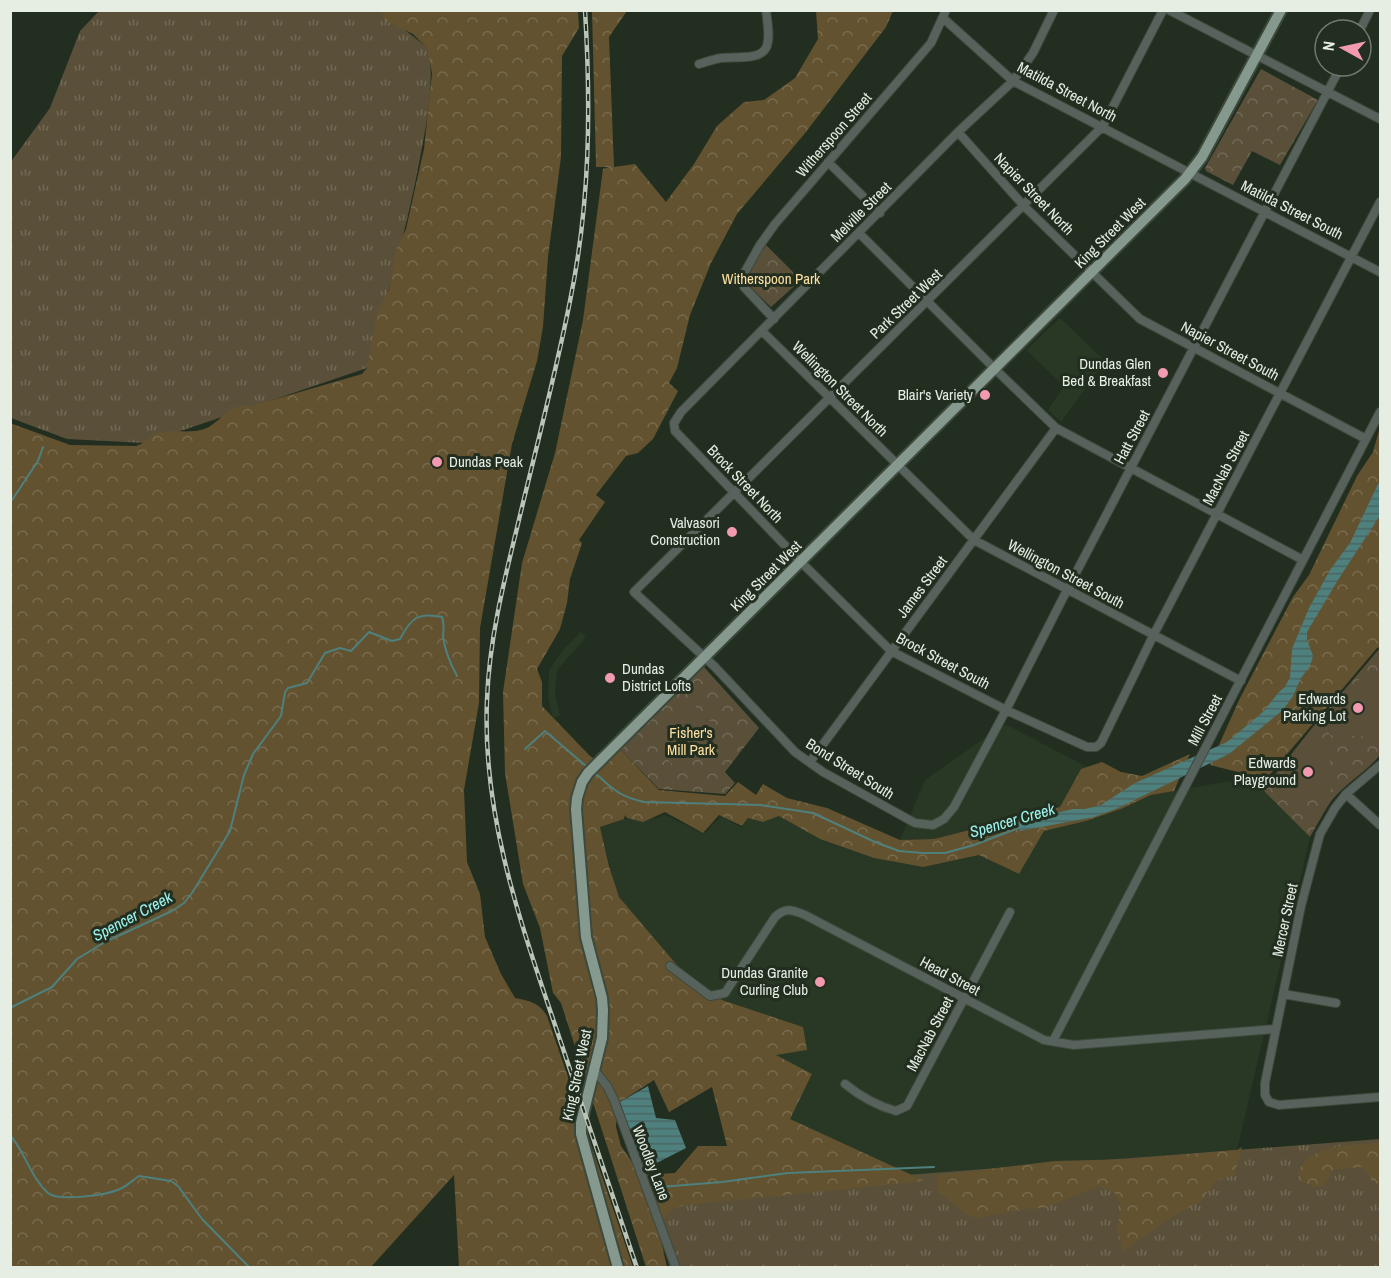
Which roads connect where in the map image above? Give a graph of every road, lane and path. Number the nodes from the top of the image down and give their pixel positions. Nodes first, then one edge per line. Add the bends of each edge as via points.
1 (766, 10) edge
2 (1054, 10) edge
3 (1163, 10) edge
4 (1169, 10) edge
5 (1281, 10) edge
6 (945, 14) edge
7 (1257, 57) junction
8 (699, 64) dead end
9 (1335, 78) edge
10 (1013, 81) junction
11 (1328, 93) junction
12 (1380, 119) edge
13 (1103, 126) junction
14 (958, 132) junction
15 (828, 162) junction
16 (1190, 173) junction
17 (1380, 202) edge
18 (1024, 206) junction
19 (1265, 211) junction
20 (880, 213) junction
21 (859, 233) junction
22 (1351, 257) junction
23 (1092, 272) junction
24 (1380, 272) edge
25 (928, 301) junction
26 (774, 319) junction
27 (762, 331) junction
28 (1195, 347) junction
29 (995, 369) junction
30 (1280, 393) junction
31 (829, 397) junction
32 (1380, 412) edge
33 (674, 423) joint
34 (1056, 428) junction
35 (1366, 439) junction
36 (898, 465) junction
37 (1131, 468) junction
38 (734, 493) junction
39 (1217, 514) junction
40 (974, 540) junction
41 (1303, 560) junction
42 (801, 562) junction
43 (1067, 590) junction
44 (634, 592) joint
45 (1153, 636) junction
46 (891, 651) junction
47 (705, 658) junction
48 (1241, 681) junction
49 (1006, 711) junction
50 (1096, 747) joint
51 (810, 762) junction
52 (1380, 765) edge
53 (1346, 794) junction
54 (944, 819) joint
55 (1380, 825) edge
56 (1010, 912) dead end
57 (670, 966) dead end
58 (1283, 994) junction
59 (964, 999) junction
60 (1336, 1004) dead end
61 (1275, 1029) junction
62 (1053, 1041) junction
63 (595, 1071) junction
64 (845, 1084) dead end
65 (1380, 1097) edge
66 (618, 1268) edge
67 (676, 1268) edge

1 - 8 street via 768,39 762,52
2 - 10 street, Melville Street via 1033,53
3 - 13 street, Park Street West
4 - 7 street
5 - 7 main road, King Street West
6 - 10 street, Matilda Street North
6 - 15 street, Witherspoon Street via 931,43
7 - 11 street
7 - 16 main road, King Street West
9 - 11 street, Hatt Street
10 - 13 street, Matilda Street North
10 - 14 street, Melville Street
11 - 12 street
11 - 19 street, Hatt Street
13 - 16 street, Matilda Street North
13 - 18 street, Park Street West
14 - 18 street, Napier Street North
14 - 20 street, Melville Street
15 - 20 street
15 - 26 street, Witherspoon Street via 775,224 742,277 744,287
16 - 19 street, Matilda Street South
16 - 23 main road, King Street West
17 - 22 street, MacNab Street
18 - 23 street, Napier Street North
18 - 25 street, Park Street West
19 - 22 street, Matilda Street South
19 - 28 street, Hatt Street
20 - 21 street, Melville Street
21 - 25 street
21 - 26 street, Melville Street
22 - 24 street, Matilda Street South
22 - 30 street, MacNab Street
23 - 28 street, Napier Street South via 1140,319
23 - 29 main road, King Street West
25 - 29 street
25 - 31 street, Park Street West
26 - 27 street, Melville Street
27 - 31 street, Wellington Street North
27 - 33 street, Melville Street
28 - 30 street, Napier Street South
28 - 37 street, Hatt Street
29 - 34 street
29 - 36 main road, King Street West
30 - 35 street, Napier Street South
30 - 39 street, MacNab Street
31 - 36 street, Wellington Street North
31 - 38 street, Park Street West
32 - 35 street, Mill Street
33 - 38 street, Brock Street North via 675,431
34 - 37 street
34 - 40 street, James Street
35 - 41 street, Mill Street
36 - 40 street, Wellington Street South
36 - 42 main road, King Street West
37 - 39 street
37 - 43 street, Hatt Street
38 - 42 street, Brock Street North
38 - 44 street, Park Street West
39 - 41 street
39 - 45 street, MacNab Street
40 - 43 street, Wellington Street South
40 - 46 street, James Street
41 - 48 street, Mill Street
42 - 46 street, Brock Street South
42 - 47 main road, King Street West
43 - 45 street, Wellington Street South
43 - 49 street, Hatt Street
44 - 47 street, Bond Street South
45 - 48 street, Wellington Street South
45 - 50 street, MacNab Street
46 - 49 street, Brock Street South
46 - 51 street, James Street
47 - 51 street, Bond Street South via 775,732
47 - 63 main road, King Street West via 588,773 577,798 586,937 603,1010
48 - 62 street, Mill Street
49 - 50 street, Brock Street South via 1087,747
49 - 54 street, Hatt Street
51 - 54 street, Bond Street South via 915,823 933,825
52 - 53 street, Mercer Street
53 - 55 street
53 - 58 street, Mercer Street via 1320,834 1312,858
56 - 59 street, MacNab Street
57 - 59 street, Head Street via 710,996 725,993 775,917 789,909
58 - 60 street
58 - 61 street, Mercer Street
59 - 62 street, Head Street via 1033,1035
59 - 64 street, MacNab Street via 912,1098 902,1109 889,1109
61 - 62 street, Head Street via 1074,1045
61 - 65 street, Mercer Street via 1264,1083 1269,1102 1280,1105
63 - 66 main road, King Street West via 581,1123 582,1143
63 - 67 street, Woodley Lane via 614,1100

